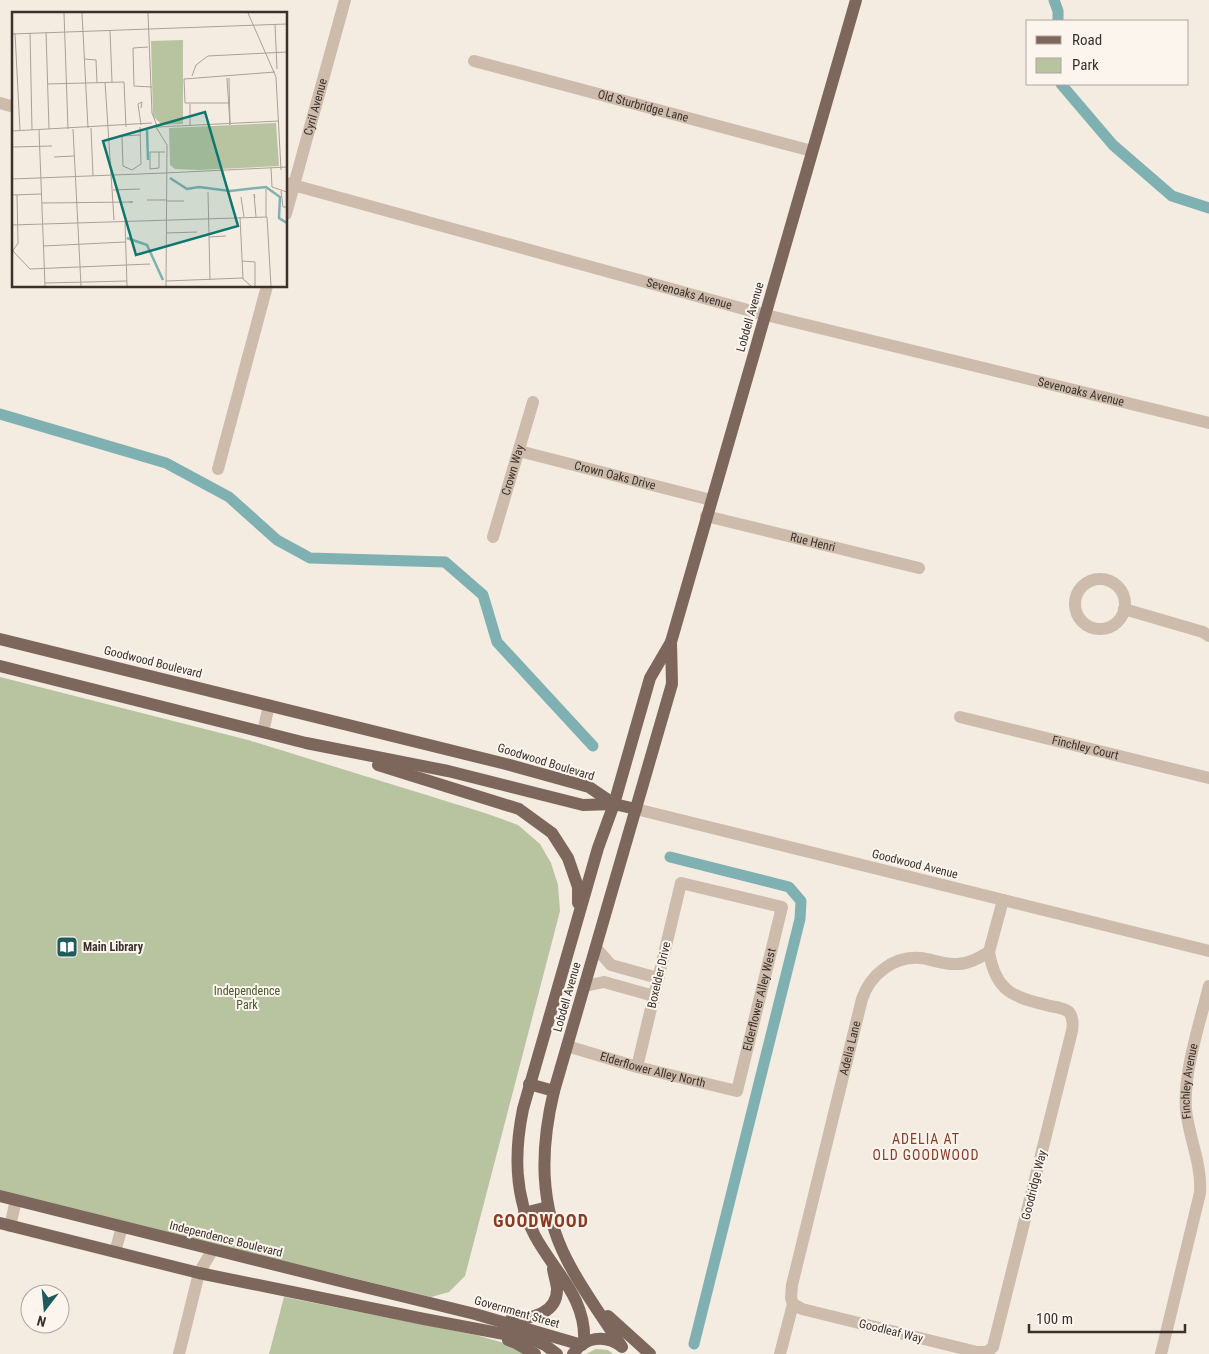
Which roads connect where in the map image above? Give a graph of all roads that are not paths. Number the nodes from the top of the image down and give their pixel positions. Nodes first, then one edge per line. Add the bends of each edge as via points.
1 (345, 0) edge
2 (856, 0) edge
3 (474, 61) dead end
4 (812, 151) junction
5 (290, 184) edge
6 (288, 199) edge
7 (266, 288) edge
8 (766, 315) junction
9 (533, 402) dead end
10 (1209, 423) edge
11 (519, 451) junction
12 (218, 469) dead end
13 (711, 500) junction
14 (706, 516) junction
15 (493, 537) dead end
16 (919, 568) dead end
17 (1124, 609) dead end
18 (1209, 636) edge
19 (0, 639) edge
20 (671, 642) junction
21 (0, 646) edge
22 (41, 649) junction
23 (0, 666) edge
24 (269, 705) junction
25 (960, 717) dead end
26 (263, 732) junction
27 (306, 743) junction
28 (506, 764) junction
29 (448, 772) junction
30 (1209, 778) edge
31 (614, 804) junction
32 (636, 809) junction
33 (681, 883) joint
34 (1003, 900) junction
35 (578, 916) junction
36 (596, 948) junction
37 (1209, 951) edge
38 (989, 952) junction
39 (658, 978) junction
40 (585, 986) junction
41 (1209, 986) edge
42 (654, 996) junction
43 (568, 1046) junction
44 (638, 1067) junction
45 (529, 1084) junction
46 (554, 1091) junction
47 (737, 1091) joint
48 (0, 1196) edge
49 (16, 1200) junction
50 (548, 1207) junction
51 (524, 1213) junction
52 (5, 1224) edge
53 (122, 1227) junction
54 (213, 1249) junction
55 (115, 1252) junction
56 (552, 1265) junction
57 (199, 1273) junction
58 (793, 1304) junction
59 (445, 1307) joint
60 (599, 1311) junction
61 (496, 1319) junction
62 (483, 1330) junction
63 (580, 1347) edge
64 (990, 1350) joint
65 (625, 1351) edge
66 (179, 1354) edge
67 (535, 1354) edge
68 (557, 1354) edge
69 (650, 1354) edge
70 (780, 1354) edge
71 (1161, 1354) edge

1 - 5 street, Cyril Avenue
2 - 4 main road, Lobdell Avenue
3 - 4 street, Old Sturbridge Lane
4 - 8 main road, Lobdell Avenue
5 - 6 street, Cyril Avenue
5 - 8 street, Sevenoaks Avenue
7 - 12 street
8 - 10 street, Sevenoaks Avenue
8 - 13 main road, Lobdell Avenue
9 - 11 street, Crown Way
11 - 13 street, Crown Oaks Drive
11 - 15 street, Crown Way
13 - 14 main road, Lobdell Avenue
14 - 16 street, Rue Henri
14 - 20 main road, Lobdell Avenue
17 - 18 street
19 - 22 main road, Goodwood Boulevard
20 - 31 main road, Lobdell Avenue via 650,678
20 - 32 main road, Lobdell Avenue via 672,684
21 - 22 main road
22 - 24 main road, Goodwood Boulevard
23 - 26 main road
24 - 26 street
24 - 28 main road, Goodwood Boulevard
25 - 30 street, Finchley Court
26 - 27 main road
27 - 29 main road
27 - 35 main road via 519,809 552,833 568,858 578,887
28 - 29 main road via 490,774
28 - 31 main road, Goodwood Boulevard via 589,787
29 - 31 main road via 583,805
31 - 32 main road, Goodwood Avenue
31 - 35 main road, Lobdell Avenue
32 - 34 street, Goodwood Avenue
32 - 36 main road, Lobdell Avenue
33 - 39 street, Boxelder Drive
33 - 47 street, Elderflower Alley West via 782,907
34 - 37 street, Goodwood Avenue
34 - 38 street
35 - 45 main road, Lobdell Avenue
36 - 39 street via 611,965
36 - 40 main road, Lobdell Avenue
38 - 58 street, Adelia Lane via 973,961 955,964 909,958 889,964 868,985 792,1285
38 - 64 street, Goodridge Way via 995,972 1008,992 1022,999 1065,1009 1072,1018 1072,1031 995,1342
39 - 42 street, Boxelder Drive
40 - 42 street via 604,982
40 - 43 main road, Lobdell Avenue
41 - 71 street, Finchley Avenue via 1186,1092 1187,1117 1200,1172 1200,1193
42 - 44 street, Boxelder Drive
43 - 44 street, Elderflower Alley North
43 - 46 main road, Lobdell Avenue
44 - 47 street, Elderflower Alley North
45 - 46 main road
45 - 51 main road, Lobdell Avenue via 516,1153
46 - 50 main road, Lobdell Avenue via 544,1162
48 - 49 main road, Independence Boulevard
49 - 52 street
49 - 53 main road, Independence Boulevard
50 - 51 main road
50 - 60 main road, Lobdell Avenue via 567,1260
51 - 56 main road, Lobdell Avenue
52 - 55 main road
53 - 54 main road, Independence Boulevard
53 - 55 street
54 - 57 street
54 - 59 main road, Independence Boulevard
55 - 57 main road
56 - 61 main road via 557,1288 548,1309 526,1319
56 - 63 main road, Lobdell Avenue via 580,1308 585,1334
57 - 62 main road, Government Street
57 - 66 street
58 - 64 street, Goodleaf Way via 802,1309 977,1352
58 - 70 street, Adelia Lane
59 - 61 main road, Government Street
60 - 65 main road, Lobdell Avenue
60 - 69 main road
61 - 63 main road, Government Street
62 - 67 main road
62 - 68 main road, Government Street via 531,1339
63 - 65 main road via 590,1340 609,1340

